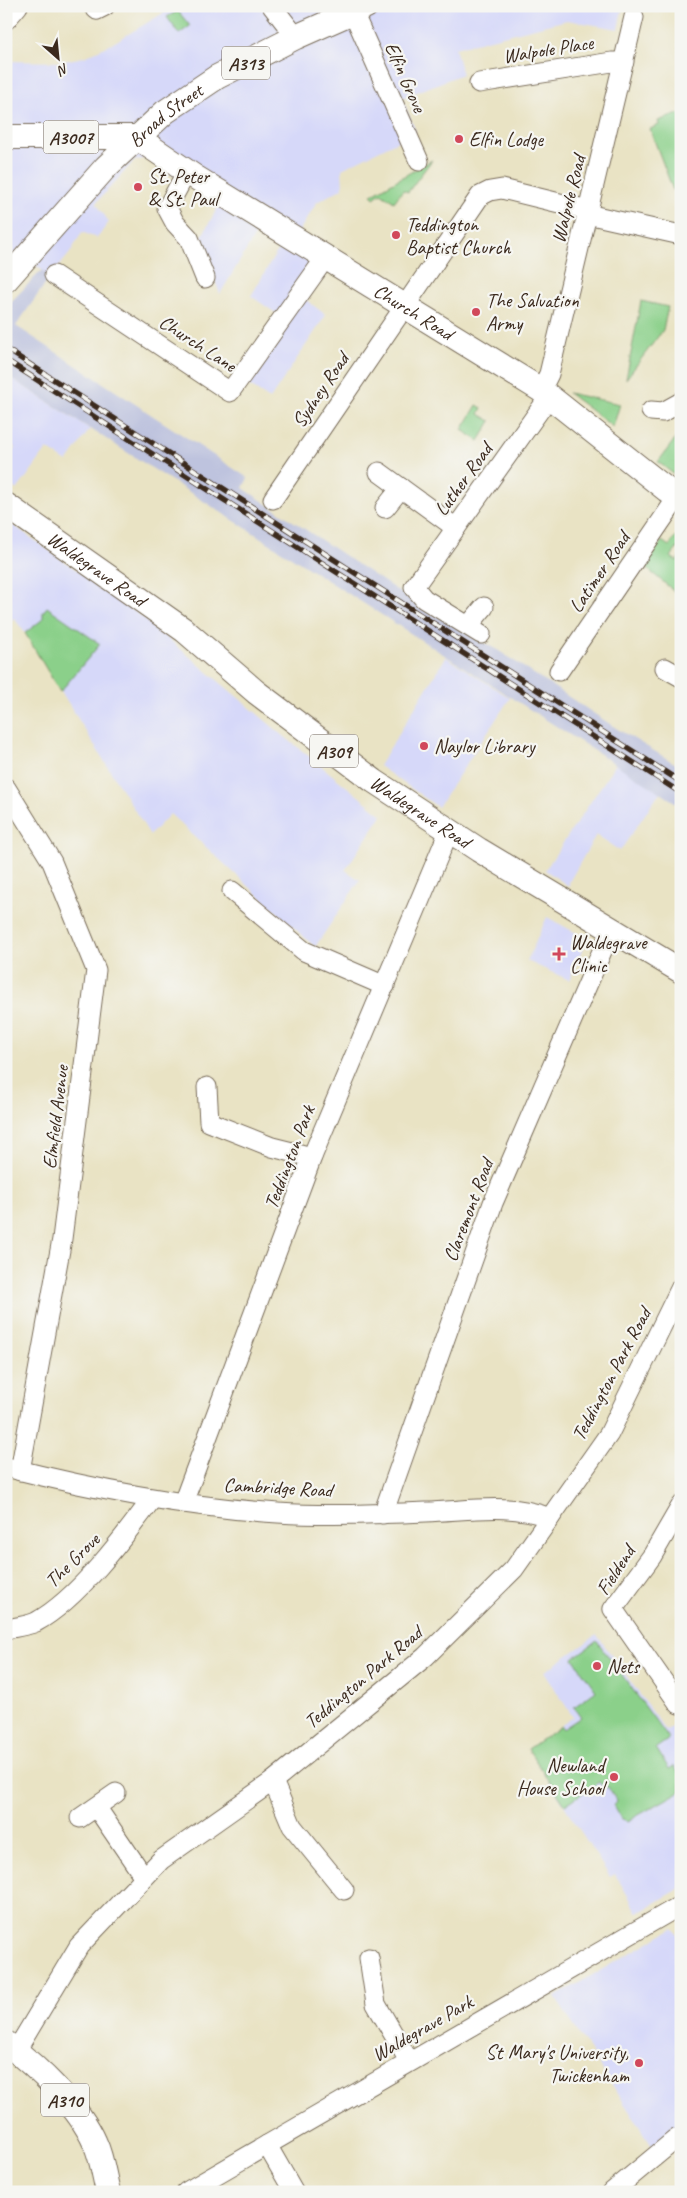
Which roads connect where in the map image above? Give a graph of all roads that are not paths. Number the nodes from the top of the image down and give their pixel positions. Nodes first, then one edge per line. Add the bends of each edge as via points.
1 (18, 6) edge
2 (93, 6) edge
3 (105, 6) edge
4 (272, 6) edge
5 (359, 9) edge
6 (634, 17) dead end
7 (6, 20) edge
8 (296, 37) junction
9 (624, 62) junction
10 (479, 83) dead end
11 (6, 137) edge
12 (136, 137) junction
13 (419, 161) dead end
14 (186, 172) junction
15 (588, 212) junction
16 (681, 235) edge
17 (326, 257) junction
18 (54, 275) dead end
19 (205, 278) dead end
20 (6, 280) edge
21 (404, 306) junction
22 (545, 393) junction
23 (681, 402) edge
24 (651, 411) dead end
25 (379, 472) dead end
26 (401, 488) junction
27 (274, 499) dead end
28 (679, 499) edge
29 (6, 505) edge
30 (385, 508) dead end
31 (456, 528) junction
32 (484, 607) dead end
33 (559, 671) dead end
34 (6, 788) edge
35 (449, 831) junction
36 (232, 891) dead end
37 (612, 928) junction
38 (681, 971) edge
39 (385, 986) junction
40 (207, 1087) dead end
41 (312, 1157) junction
42 (681, 1287) edge
43 (13, 1469) edge
44 (152, 1499) junction
45 (183, 1503) junction
46 (681, 1506) edge
47 (383, 1514) junction
48 (550, 1518) junction
49 (6, 1629) edge
50 (681, 1703) edge
51 (273, 1781) junction
52 (116, 1793) dead end
53 (97, 1808) junction
54 (80, 1818) dead end
55 (144, 1877) junction
56 (344, 1890) dead end
57 (681, 1905) edge
58 (369, 1958) dead end
59 (11, 2047) edge
60 (409, 2061) junction
61 (676, 2139) dead end
62 (267, 2145) junction
63 (108, 2192) edge
64 (186, 2192) edge
65 (294, 2192) edge
66 (612, 2192) edge

1 - 7 street
2 - 3 street via 97,10
4 - 8 street
5 - 8 main road, Broad Street / A313
5 - 13 street, Elfin Grove
6 - 9 street, Walpole Road
8 - 12 main road, Broad Street / A313 via 190,93
9 - 10 street, Walpole Place
9 - 15 street, Walpole Road
11 - 12 main road, A3007
12 - 14 main road, Church Road
12 - 20 main road, Broad Street / A313
14 - 17 main road, Church Road
14 - 19 street via 167,208 189,238
15 - 16 street, Sydney Road
15 - 21 street, Sydney Road via 502,190 480,196
15 - 22 street, Walpole Road
17 - 18 street, Church Lane via 230,392
17 - 21 main road, Church Road
21 - 22 main road, Church Road
21 - 27 street, Sydney Road
22 - 28 main road, Church Road
22 - 31 street, Luther Road
23 - 24 street via 663,412
25 - 26 street
26 - 30 street
26 - 31 street
28 - 33 street, Latimer Road
29 - 35 main road, Waldegrave Road / A309 via 154,607 286,716
31 - 32 street, Luther Road via 414,587 424,599 475,630
34 - 43 street, Elmfield Avenue via 52,862 96,970 62,1240
35 - 37 main road, Waldegrave Road / A309
35 - 39 street, Teddington Park
36 - 39 street via 304,951
37 - 38 main road, Waldegrave Road / A309
37 - 47 street, Claremont Road via 493,1203
39 - 41 street, Teddington Park
40 - 41 street via 209,1122 272,1147
41 - 45 street, Teddington Park
42 - 48 street, Teddington Park Road via 610,1434
43 - 44 street, Cambridge Road
44 - 45 street, Cambridge Road
44 - 49 street, The Grove via 120,1543 64,1602 34,1623
45 - 47 street, Cambridge Road via 279,1513
46 - 50 street, Fieldend via 652,1556 613,1609
47 - 48 street, Cambridge Road via 505,1509 534,1512
48 - 51 street, Teddington Park Road via 514,1569 425,1657
51 - 55 street, Teddington Park Road via 161,1860
51 - 56 street via 292,1826
52 - 53 street
53 - 54 street
53 - 55 street
55 - 59 street, Teddington Park Road via 79,1946
57 - 60 street, Waldegrave Park
58 - 60 street via 376,2004
59 - 63 main road, A310 via 47,2080 88,2127 96,2144
60 - 62 street, Waldegrave Park
61 - 66 street
62 - 64 street, Waldegrave Park
62 - 65 street

